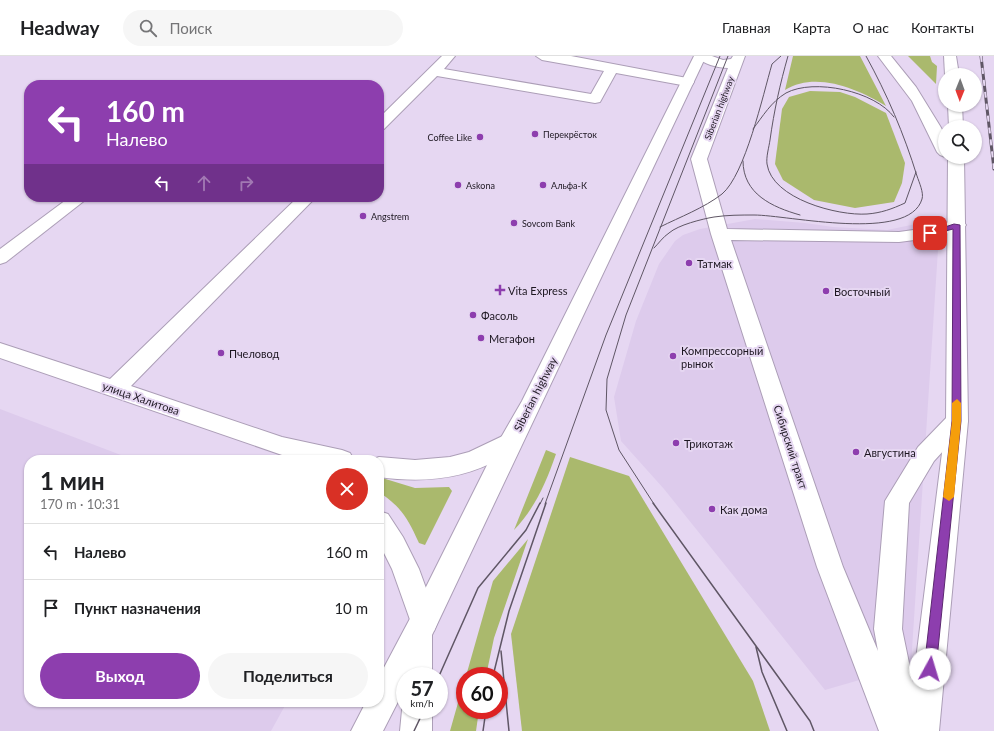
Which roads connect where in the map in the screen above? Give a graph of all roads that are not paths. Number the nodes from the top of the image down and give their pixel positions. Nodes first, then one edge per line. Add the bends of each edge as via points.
1 (449, 56) edge
2 (542, 56) edge
3 (701, 56) edge
4 (884, 56) edge
5 (948, 57) edge
6 (564, 58) edge
7 (738, 59) edge
8 (612, 68) junction
9 (950, 68) edge
10 (434, 71) junction
11 (687, 82) junction
12 (384, 121) edge
13 (938, 138) edge
14 (950, 164) edge
15 (956, 164) edge
16 (956, 178) junction
17 (74, 202) edge
18 (303, 202) edge
19 (956, 225) junction
20 (724, 234) dead end
21 (0, 258) edge
22 (0, 350) edge
23 (114, 389) junction
24 (957, 421) junction
25 (511, 441) junction
26 (282, 446) junction
27 (294, 455) edge
28 (321, 455) edge
29 (384, 468) edge
30 (384, 528) edge
31 (421, 626) junction
32 (419, 667) edge
33 (384, 698) edge
34 (379, 707) edge
35 (417, 719) edge
36 (367, 731) edge
37 (416, 731) edge
38 (895, 731) edge
39 (907, 731) edge
40 (923, 731) edge

1 - 10 main road
2 - 6 main road
3 - 7 main road via 721,64 730,64
3 - 11 main road, Siberian highway
4 - 13 main road via 902,76
5 - 9 main road
6 - 8 main road
7 - 38 main road, Siberian highway via 699,159 720,234 830,567
8 - 10 main road via 595,99
8 - 11 main road
10 - 12 main road
11 - 25 main road, Siberian highway via 532,403
14 - 16 main road
15 - 16 main road
16 - 19 main road
17 - 21 main road
18 - 23 main road
19 - 20 main road via 930,233 899,237
19 - 24 main road
22 - 23 main road, улица Халитова
23 - 26 main road, улица Халитова
24 - 39 main road via 926,454 898,501 888,629
24 - 40 main road
25 - 29 main road via 473,461 436,470 405,471
25 - 31 main road, Siberian highway
26 - 27 main road
26 - 28 main road
30 - 31 main road via 407,570
31 - 32 main road
31 - 33 main road, Siberian highway
34 - 36 main road, Siberian highway
35 - 37 main road

